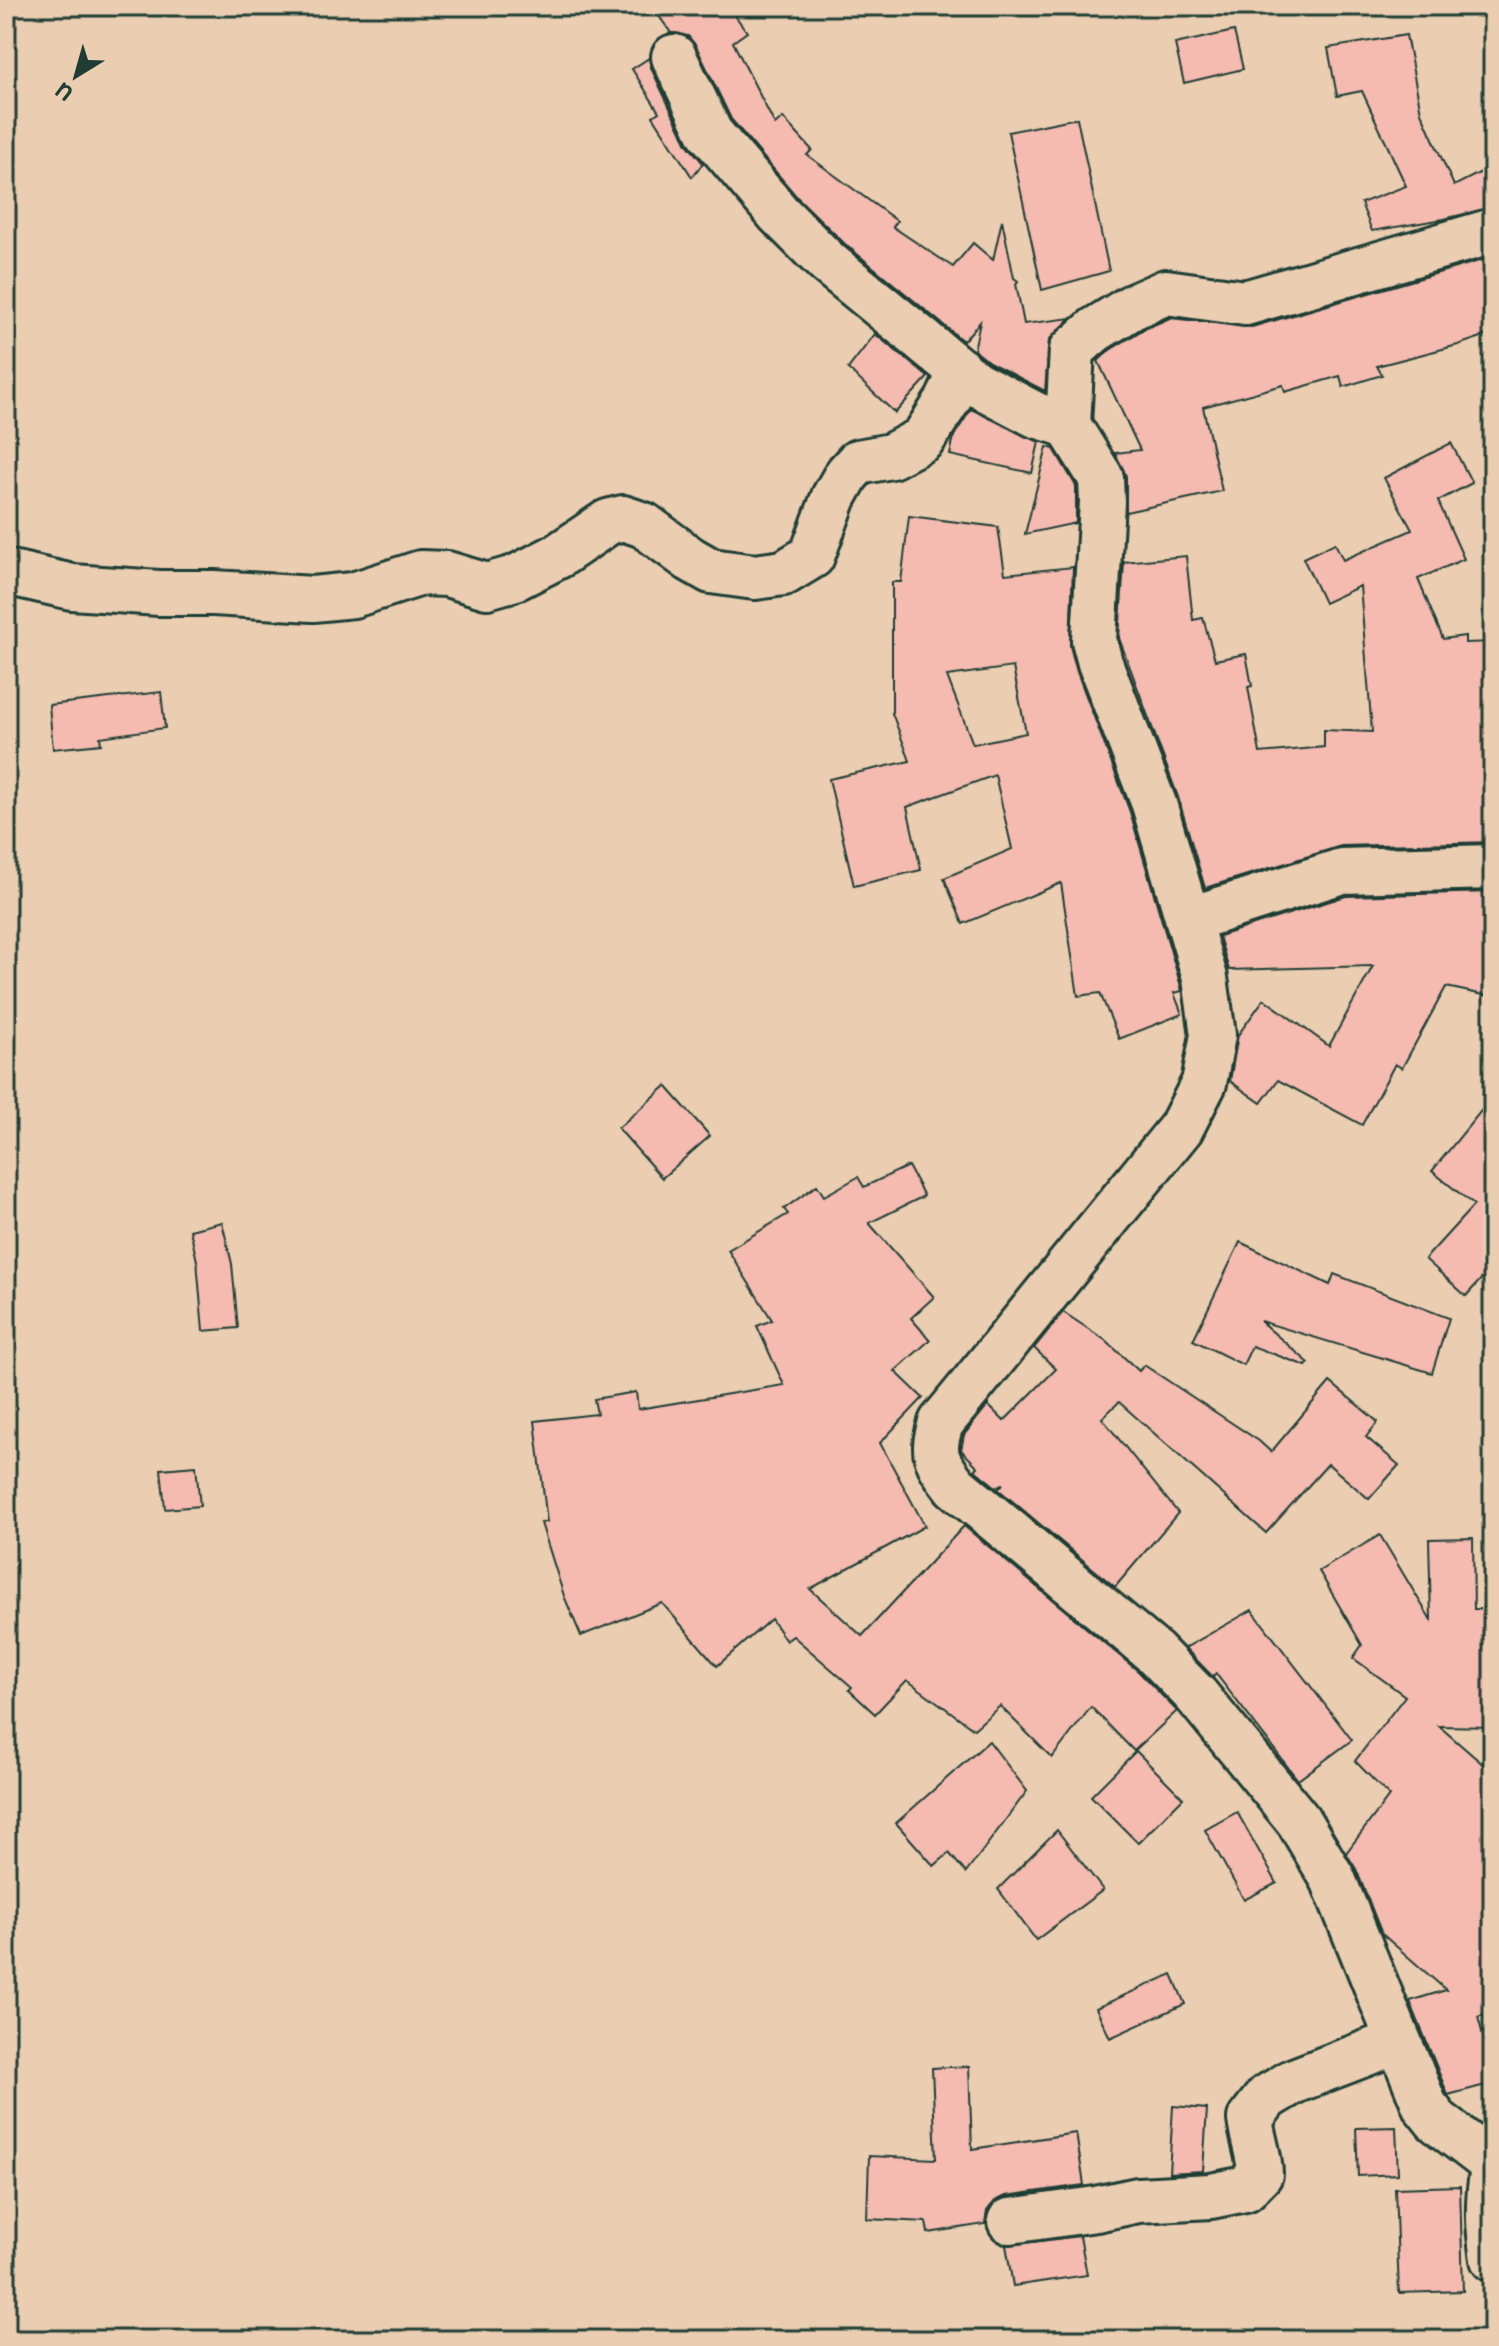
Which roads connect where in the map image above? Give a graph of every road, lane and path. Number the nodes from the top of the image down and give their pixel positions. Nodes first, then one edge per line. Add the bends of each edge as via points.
1 (674, 57) dead end
2 (1493, 231) edge
3 (961, 371) junction
4 (1068, 425) junction
5 (6, 572) edge
6 (1493, 867) edge
7 (1188, 920) junction
8 (1398, 2041) junction
9 (1493, 2166) edge
10 (1010, 2221) dead end
11 (1493, 2259) edge

1 - 3 street via 710,133 779,214 828,263
2 - 4 street via 1245,303 1166,292 1132,307 1072,350
3 - 4 street via 1036,415
3 - 5 street via 923,439 891,456 858,462 834,497 812,556 784,573 755,577 711,571 644,525 623,518 515,578 487,586 447,574 421,573 353,595 313,599 72,587
4 - 7 street via 1101,478 1094,640 1154,804
6 - 7 street via 1342,871
7 - 8 street via 1205,978 1213,1035 1204,1083 1181,1128 941,1423 934,1443 940,1466 955,1486 1155,1653 1231,1735 1298,1820 1333,1879
8 - 9 street via 1431,2114
8 - 10 street via 1294,2081 1267,2097 1250,2119 1260,2174 1245,2189
9 - 11 street via 1487,2210

